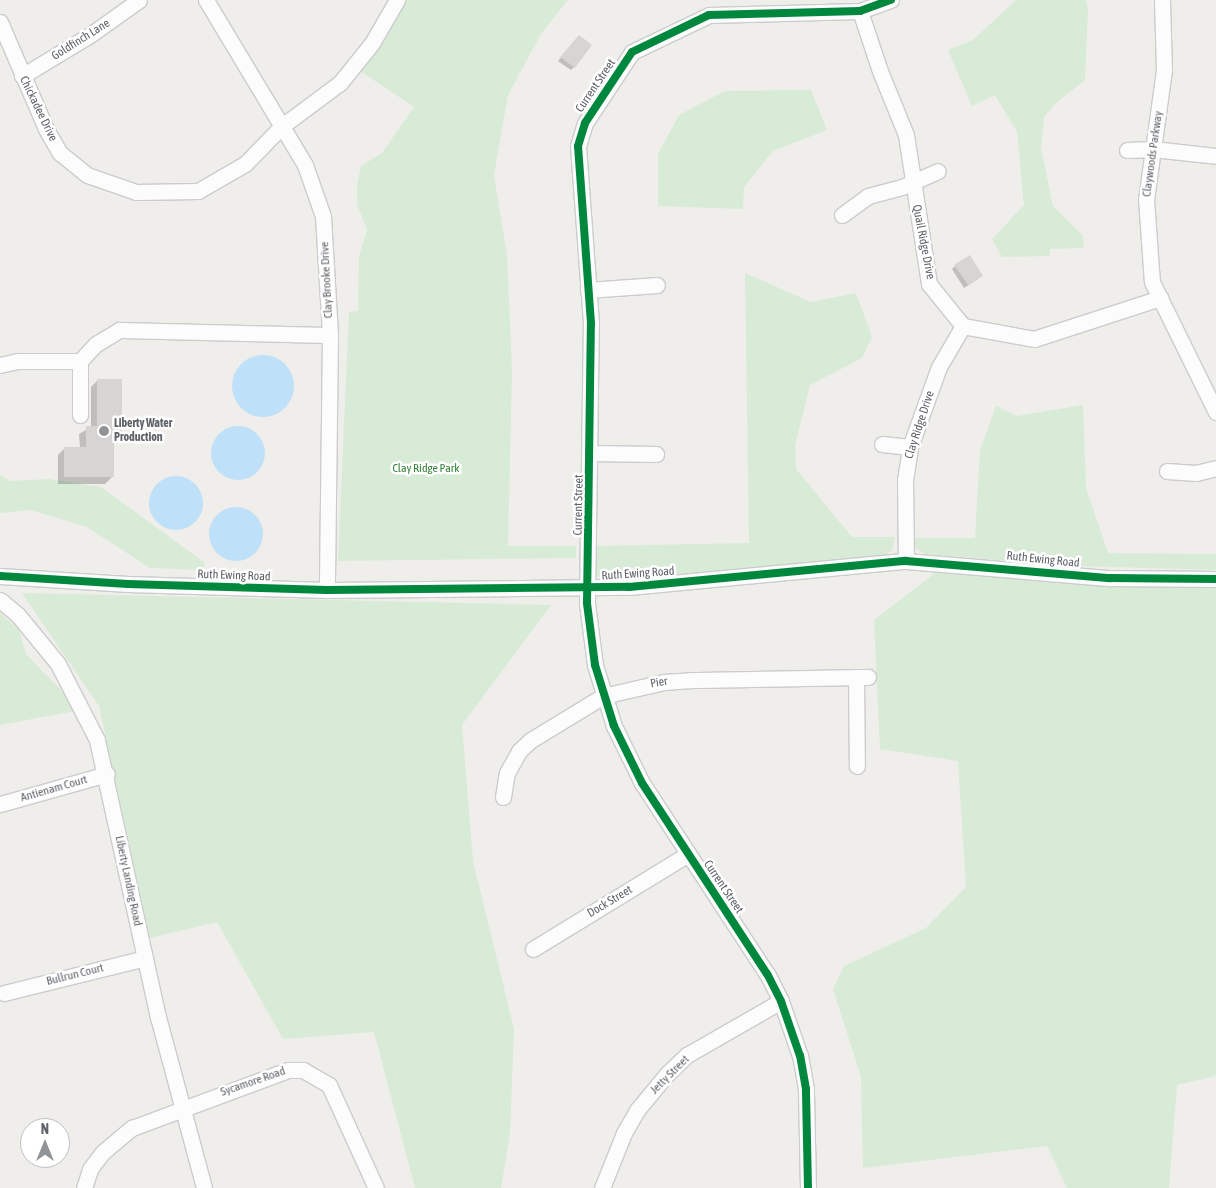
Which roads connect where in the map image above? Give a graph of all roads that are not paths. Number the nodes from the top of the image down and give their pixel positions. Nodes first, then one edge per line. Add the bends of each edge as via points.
1 (139, 0) edge
2 (206, 0) edge
3 (397, 0) edge
4 (891, 0) edge
5 (1162, 0) edge
6 (860, 11) junction
7 (0, 22) edge
8 (22, 76) junction
9 (282, 126) junction
10 (1153, 148) junction
11 (1127, 150) dead end
12 (1216, 156) edge
13 (938, 171) dead end
14 (912, 183) junction
15 (842, 215) dead end
16 (657, 285) dead end
17 (588, 290) junction
18 (1160, 298) junction
19 (963, 326) junction
20 (330, 335) junction
21 (80, 361) junction
22 (0, 365) edge
23 (1216, 412) edge
24 (80, 414) dead end
25 (882, 444) dead end
26 (910, 447) junction
27 (591, 453) junction
28 (656, 454) dead end
29 (1216, 468) edge
30 (1167, 471) dead end
31 (906, 561) junction
32 (0, 576) edge
33 (1216, 579) edge
34 (588, 588) junction
35 (327, 590) junction
36 (0, 600) edge
37 (603, 696) junction
38 (857, 766) dead end
39 (107, 774) junction
40 (503, 797) dead end
41 (0, 804) edge
42 (688, 854) junction
43 (533, 949) dead end
44 (145, 958) junction
45 (4, 993) dead end
46 (781, 1001) junction
47 (182, 1108) junction
48 (84, 1188) edge
49 (204, 1188) edge
50 (376, 1188) edge
51 (602, 1188) edge
52 (808, 1188) edge

1 - 8 street, Goldfinch Lane via 90,35
2 - 9 street, Clay Brooke Drive
3 - 9 street, Chickadee Drive via 372,44 340,83
4 - 6 street, Current Street
5 - 10 street, Claywoods Parkway via 1164,70
6 - 14 street, Quail Ridge Drive via 906,135
6 - 17 street, Current Street via 709,15 632,52 585,123 578,146
7 - 8 street, Chickadee Drive
8 - 9 street, Chickadee Drive via 60,152 87,175 136,192 198,191 245,164
9 - 20 street, Clay Brooke Drive via 306,165 323,216
10 - 11 street
10 - 12 street
10 - 18 street, Claywoods Parkway via 1146,199 1152,282
13 - 14 street
14 - 15 street via 868,196
14 - 19 street, Quail Ridge Drive via 930,284
16 - 17 street
17 - 27 street, Current Street via 592,323
18 - 19 street via 1034,339
18 - 23 street, Claywoods Parkway
19 - 26 street, Clay Ridge Drive via 939,368
20 - 21 street via 119,330 96,344
20 - 35 street, Clay Brooke Drive
21 - 22 street via 18,361
21 - 24 street
25 - 26 street
26 - 31 street, Clay Ridge Drive via 905,480
27 - 28 street
27 - 34 street, Current Street
29 - 30 street via 1196,473
31 - 33 street, Ruth Ewing Road via 1110,578
31 - 34 street, Ruth Ewing Road via 645,586
32 - 35 street, Ruth Ewing Road via 128,584
34 - 35 street, Ruth Ewing Road
34 - 37 street, Current Street via 589,634
36 - 39 street, Liberty Landing Road via 39,638 73,687 97,740
37 - 38 street, Pier via 664,682 691,680 862,677
37 - 40 street, Pier via 531,740 519,751 507,773
37 - 42 street, Current Street via 638,776
39 - 41 street, Antienam Court
39 - 44 street, Liberty Landing Road
42 - 43 street, Dock Street
42 - 46 street, Current Street via 767,974
44 - 45 street, Bullrun Court
44 - 47 street, Liberty Landing Road
46 - 51 street, Jetty Street via 688,1055 667,1074 638,1109 624,1133
46 - 52 street, Current Street via 800,1056 806,1089
47 - 48 street, Sycamore Road via 140,1123 117,1139 90,1169
47 - 49 street, Liberty Landing Road
47 - 50 street, Sycamore Road via 280,1071 303,1070 317,1075 337,1097 350,1134

